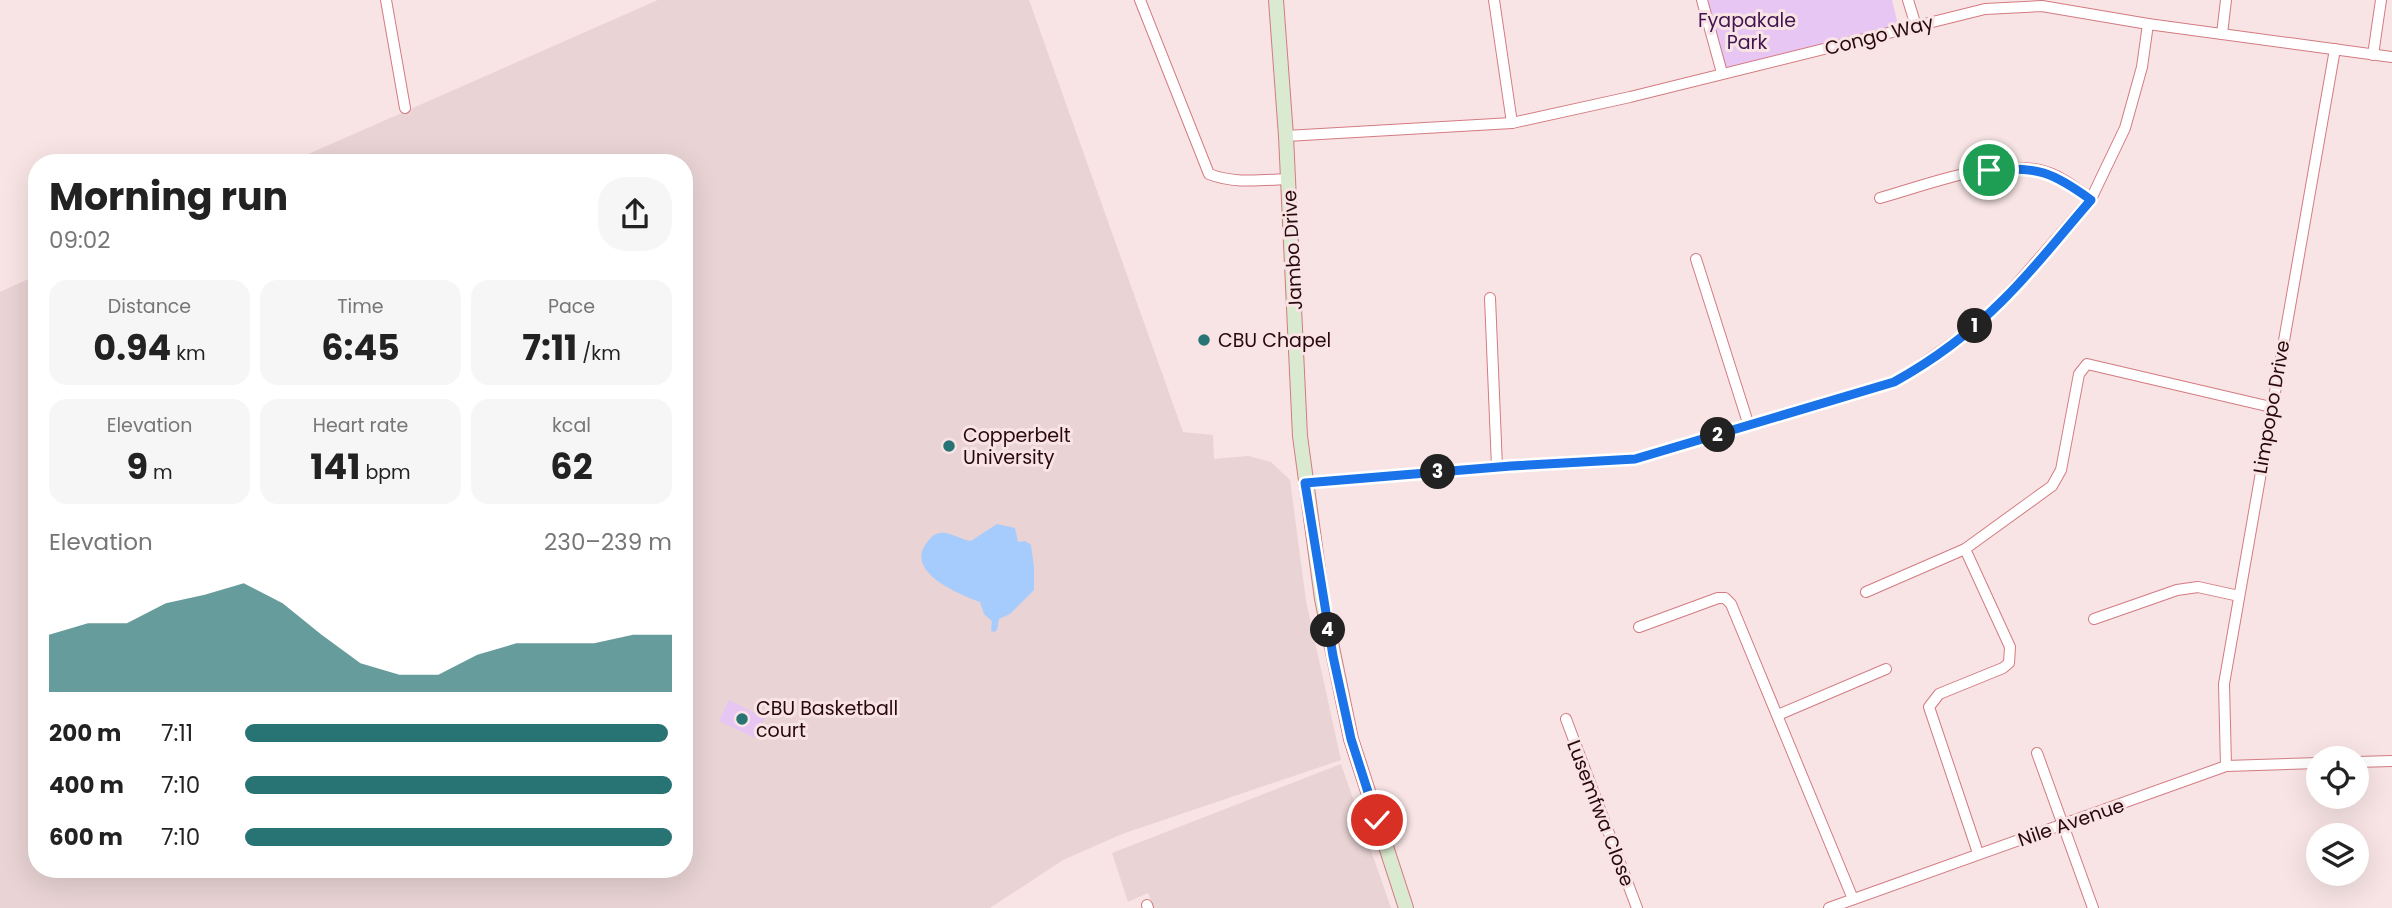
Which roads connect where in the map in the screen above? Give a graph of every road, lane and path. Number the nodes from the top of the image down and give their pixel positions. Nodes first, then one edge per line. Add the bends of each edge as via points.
1 (386, 0) edge
2 (1140, 0) edge
3 (1276, 0) edge
4 (1494, 0) edge
5 (1702, 0) edge
6 (1908, 0) edge
7 (2226, 0) edge
8 (2381, 0) edge
9 (2042, 3) edge
10 (2147, 24) junction
11 (1916, 26) junction
12 (2222, 34) junction
13 (2335, 49) junction
14 (2373, 54) junction
15 (2392, 57) edge
16 (1722, 73) junction
17 (405, 108) dead end
18 (1512, 123) junction
19 (1286, 136) junction
20 (1288, 180) junction
21 (1880, 198) dead end
22 (2091, 200) junction
23 (1696, 259) dead end
24 (1490, 298) dead end
25 (2270, 407) junction
26 (1749, 426) junction
27 (1497, 467) junction
28 (1305, 483) junction
29 (1965, 549) junction
30 (1866, 592) dead end
31 (2239, 596) junction
32 (2094, 619) dead end
33 (1639, 627) dead end
34 (1886, 669) dead end
35 (1778, 715) junction
36 (1566, 719) dead end
37 (2037, 752) dead end
38 (2392, 761) edge
39 (2369, 762) edge
40 (2306, 763) edge
41 (2226, 766) junction
42 (2064, 825) junction
43 (1978, 853) junction
44 (1853, 899) junction
45 (1406, 908) edge
46 (1637, 908) edge
47 (1829, 908) edge
48 (2093, 908) edge

1 - 17 street
2 - 20 street via 1209,174 1237,181
3 - 19 main road, Jambo Drive
4 - 18 street
5 - 16 street
6 - 11 street
7 - 12 street
8 - 14 street
9 - 10 street, Congo Way
9 - 11 street, Congo Way via 1984,9
10 - 12 street, Congo Way
10 - 22 street via 2142,67 2125,128
11 - 16 street, Congo Way
12 - 13 street, Congo Way
13 - 14 street, Congo Way
13 - 25 street, Limpopo Drive
14 - 15 street, Congo Way
16 - 18 street, Congo Way
18 - 19 street, Congo Way
19 - 20 main road, Jambo Drive
20 - 28 main road, Jambo Drive
21 - 22 street via 1970,174 2014,168 2042,171
22 - 26 street via 2003,300 1911,372 1894,382
23 - 26 street
24 - 27 street
25 - 29 street via 2087,364 2079,374 2058,479
25 - 31 street, Limpopo Drive
26 - 27 street via 1635,459
27 - 28 street
28 - 45 main road, Jambo Drive via 1322,599 1351,739
29 - 30 street
29 - 43 street via 2010,646 2009,663 1939,694 1929,707
31 - 32 street via 2197,587 2177,590
31 - 41 street, Limpopo Drive via 2224,684
33 - 35 street via 1725,598
34 - 35 street
35 - 44 street
36 - 46 street, Lusemfwa Close
37 - 42 street
38 - 39 street
40 - 41 street, Nile Avenue
41 - 42 street, Nile Avenue
42 - 43 street, Nile Avenue
42 - 48 street
43 - 44 street, Nile Avenue
44 - 47 street, Nile Avenue

